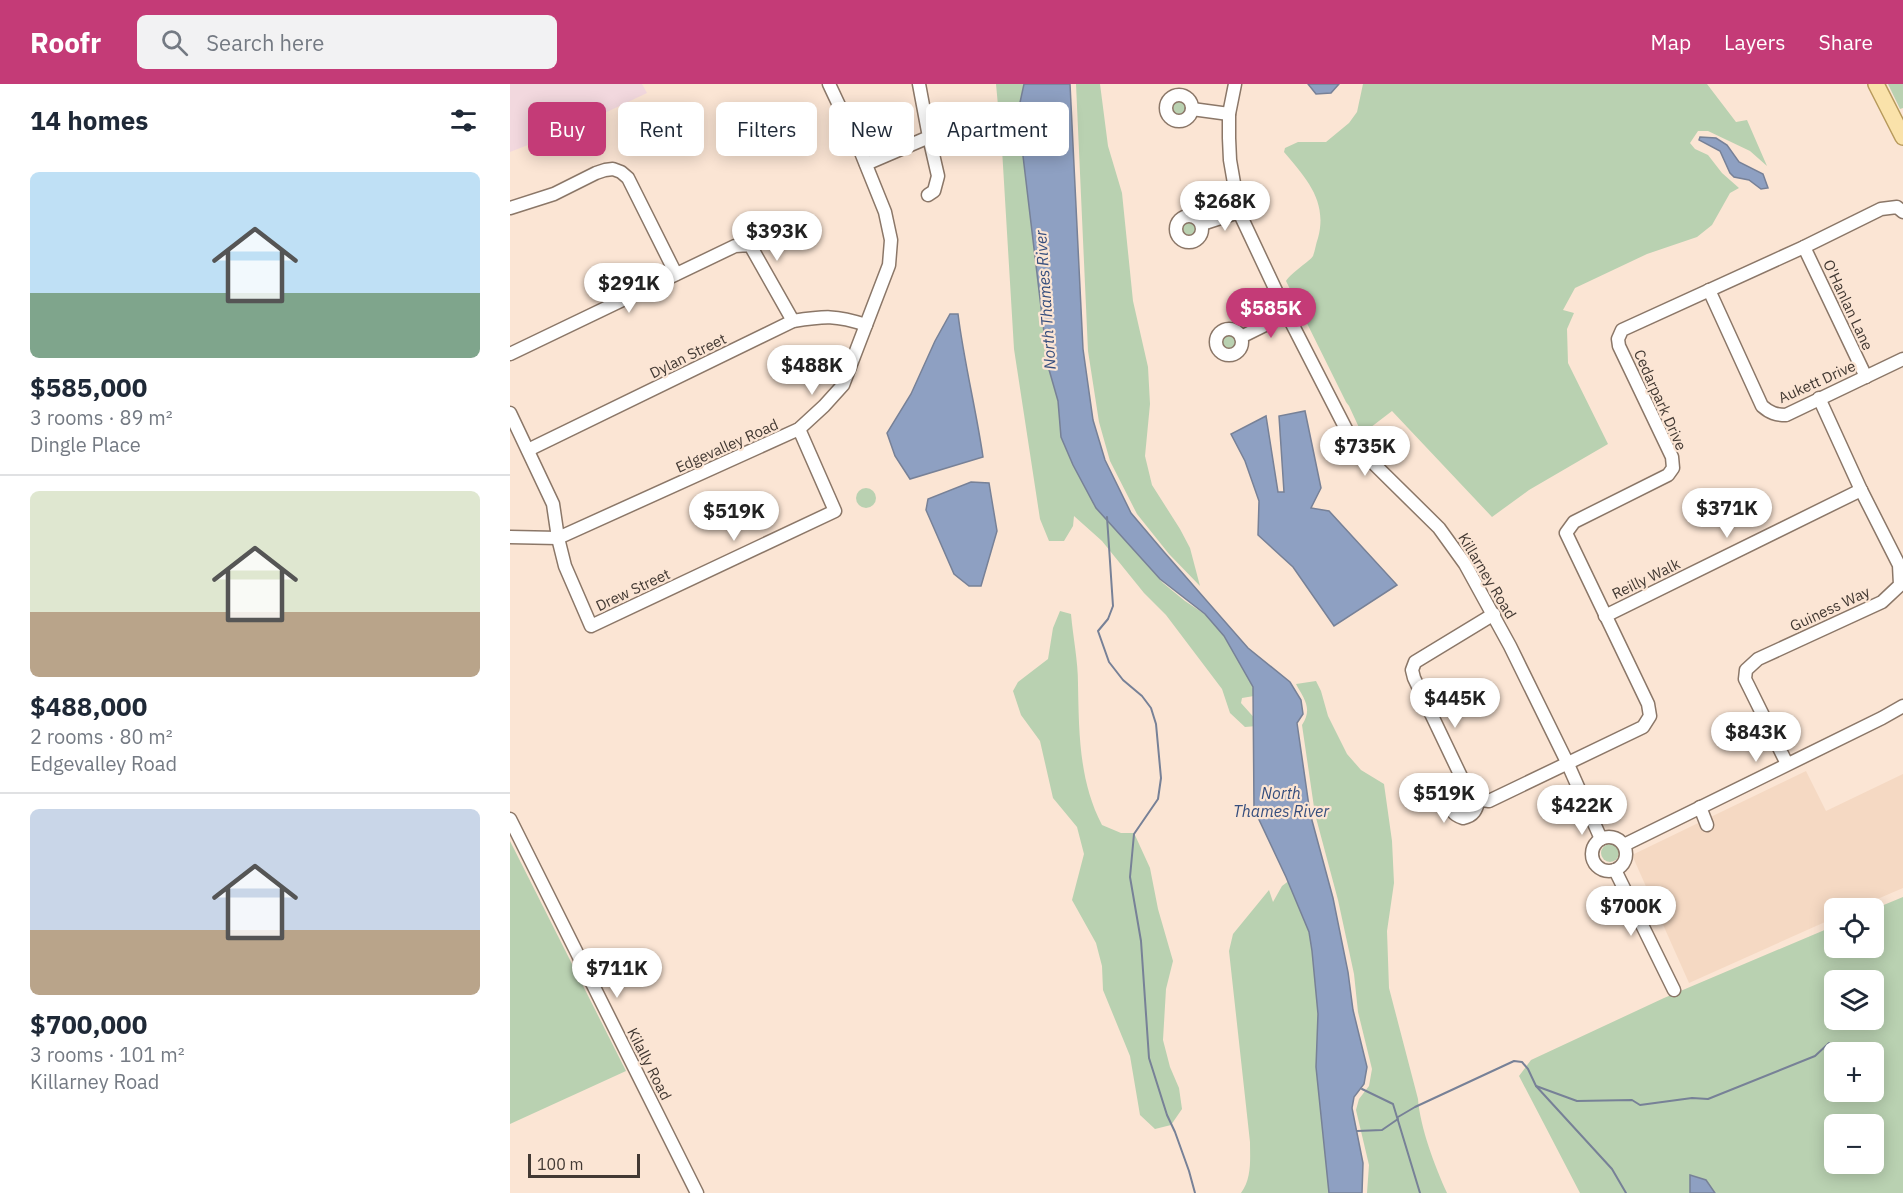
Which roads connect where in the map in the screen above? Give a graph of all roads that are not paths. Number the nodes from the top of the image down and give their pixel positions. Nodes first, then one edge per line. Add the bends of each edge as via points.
1 (830, 84) edge
2 (919, 84) edge
3 (1235, 84) edge
4 (1876, 84) edge
5 (1192, 109) dead end
6 (1229, 114) junction
7 (926, 121) edge
8 (1903, 137) edge
9 (926, 138) edge
10 (933, 156) edge
11 (866, 164) junction
12 (928, 195) dead end
13 (510, 208) edge
14 (1900, 210) edge
15 (1239, 212) junction
16 (1202, 224) dead end
17 (1804, 247) junction
18 (676, 274) junction
19 (1708, 290) junction
20 (1287, 314) junction
21 (793, 321) junction
22 (866, 325) junction
23 (1241, 337) dead end
24 (510, 354) edge
25 (1903, 359) edge
26 (1866, 377) junction
27 (1819, 398) junction
28 (510, 414) edge
29 (799, 429) junction
30 (528, 450) junction
31 (1862, 490) junction
32 (510, 537) edge
33 (558, 538) junction
34 (1494, 614) junction
35 (1605, 616) junction
36 (1903, 706) edge
37 (1567, 762) junction
38 (1787, 764) junction
39 (1467, 789) junction
40 (1479, 800) junction
41 (1700, 807) junction
42 (510, 819) edge
43 (1707, 825) dead end
44 (1601, 839) junction
45 (1624, 845) junction
46 (1616, 870) junction
47 (1674, 990) dead end
48 (697, 1193) edge

1 - 11 street, Edgevalley Road
2 - 7 street
3 - 6 street, Killarney Road
4 - 8 main road
5 - 6 street
6 - 15 street, Killarney Road via 1230,160
9 - 11 street
10 - 12 street via 938,176 934,191
11 - 22 street, Edgevalley Road via 885,212 891,240 889,265
13 - 18 street via 554,194 596,173 621,172 628,178
14 - 17 street, Cedarpark Drive via 1881,208
15 - 16 street
15 - 20 street, Killarney Road
17 - 19 street, Cedarpark Drive
17 - 26 street, O'Hanlan Lane
18 - 21 street via 735,246 750,245
18 - 24 street
19 - 27 street, Aukett Drive via 1762,406 1769,412 1786,415
19 - 35 street, Cedarpark Drive via 1622,330 1618,339 1672,457 1672,468 1668,475 1574,522 1566,533
20 - 23 street
20 - 34 street, Killarney Road via 1346,429 1367,457 1439,528
21 - 22 street, Dylan Street via 842,317
21 - 30 street, Dylan Street
22 - 29 street, Edgevalley Road via 843,385
25 - 26 street, Aukett Drive
26 - 27 street, Aukett Drive
27 - 31 street, Guiness Way
28 - 30 street
29 - 33 street, Edgevalley Road
29 - 33 street, Drew Street via 835,511 591,626 564,566
30 - 33 street via 553,504
31 - 35 street, Reilly Walk
31 - 38 street, Guiness Way via 1899,565 1900,585 1882,602 1758,660 1746,670 1749,687
32 - 33 street, Edgevalley Road
34 - 37 street, Killarney Road
34 - 39 street via 1415,662 1412,670
35 - 37 street, Cedarpark Drive via 1650,716 1643,727
36 - 38 street
37 - 40 street via 1489,801
37 - 44 street, Killarney Road
38 - 41 street
39 - 40 street
39 - 40 street via 1451,801 1456,816 1470,816
41 - 43 street
41 - 45 street
42 - 48 street, Kilally Road
44 - 45 street via 1614,838
44 - 46 street via 1592,850 1593,861 1600,870
45 - 46 street via 1626,859
46 - 47 street

